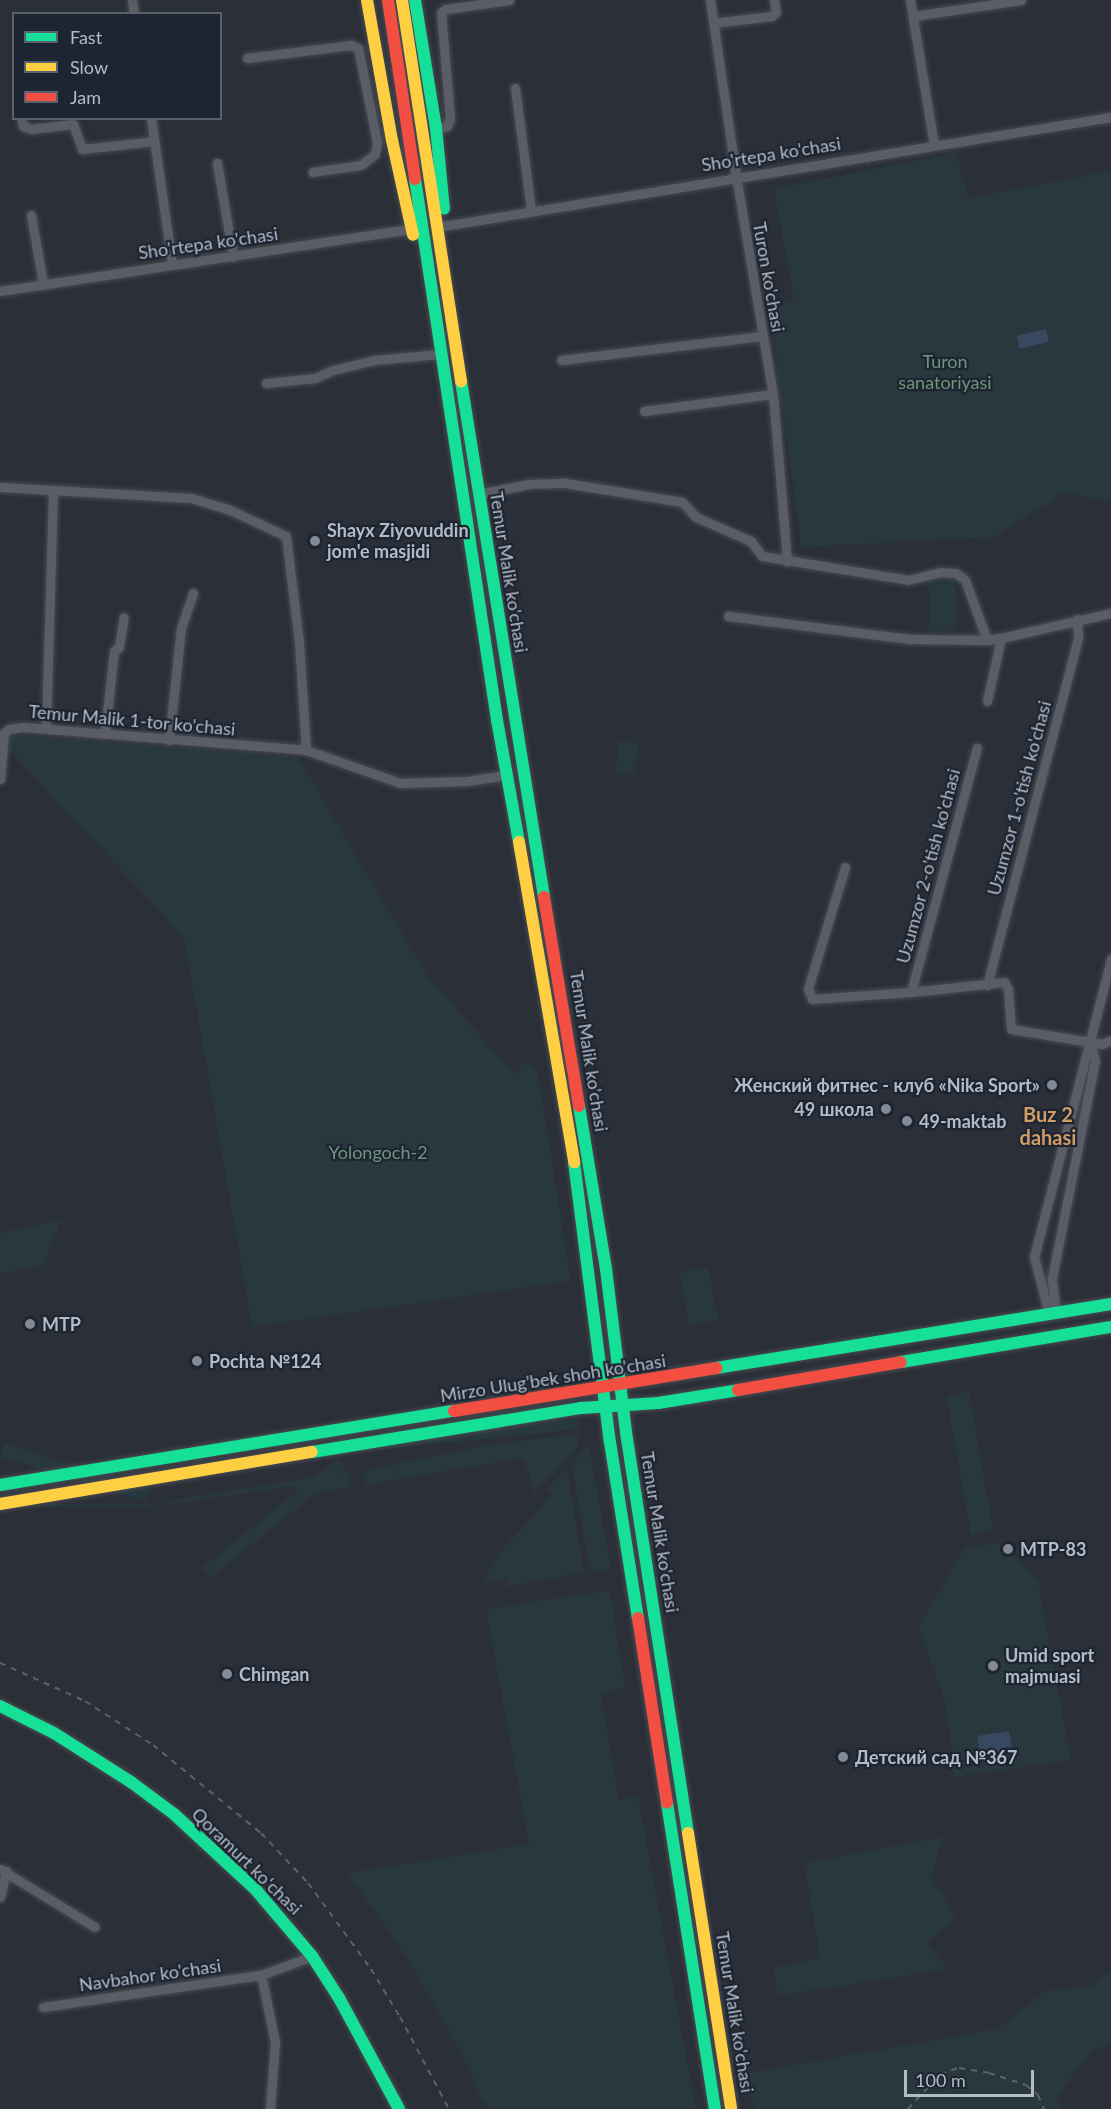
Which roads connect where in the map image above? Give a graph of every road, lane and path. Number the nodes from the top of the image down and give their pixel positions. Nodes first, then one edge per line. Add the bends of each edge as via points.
1 (367, 0) edge
2 (388, 0) edge
3 (402, 0) edge
4 (415, 0) edge
5 (509, 0) edge
6 (710, 0) edge
7 (774, 0) edge
8 (910, 0) edge
9 (1021, 0) edge
10 (913, 16) junction
11 (713, 23) junction
12 (247, 58) dead end
13 (515, 88) dead end
14 (1111, 117) edge
15 (22, 120) edge
16 (151, 120) edge
17 (436, 128) junction
18 (392, 140) junction
19 (154, 141) junction
20 (377, 142) junction
21 (934, 145) junction
22 (217, 164) dead end
23 (312, 172) dead end
24 (735, 176) junction
25 (531, 210) junction
26 (31, 215) dead end
27 (441, 226) junction
28 (416, 228) junction
29 (233, 257) junction
30 (172, 264) junction
31 (43, 284) junction
32 (0, 291) edge
33 (762, 336) junction
34 (440, 354) junction
35 (561, 360) dead end
36 (266, 383) dead end
37 (772, 394) junction
38 (644, 411) dead end
39 (0, 487) edge
40 (53, 490) junction
41 (479, 494) junction
42 (787, 561) junction
43 (193, 593) dead end
44 (1111, 613) edge
45 (728, 616) dead end
46 (124, 617) dead end
47 (1077, 619) junction
48 (1001, 638) junction
49 (987, 640) junction
50 (987, 701) dead end
51 (46, 727) junction
52 (105, 732) junction
53 (169, 740) junction
54 (977, 748) dead end
55 (306, 750) junction
56 (507, 776) junction
57 (0, 779) edge
58 (845, 867) dead end
59 (1111, 959) edge
60 (987, 985) junction
61 (911, 992) junction
62 (1111, 1040) edge
63 (1090, 1042) junction
64 (1111, 1304) edge
65 (1053, 1314) junction
66 (1111, 1327) edge
67 (940, 1333) junction
68 (847, 1348) junction
69 (943, 1355) junction
70 (851, 1371) junction
71 (620, 1386) junction
72 (603, 1388) junction
73 (623, 1405) junction
74 (606, 1407) junction
75 (438, 1414) junction
76 (441, 1432) junction
77 (0, 1485) edge
78 (0, 1504) edge
79 (0, 1708) edge
80 (3, 1870) edge
81 (0, 1897) edge
82 (95, 1927) dead end
83 (704, 1927) junction
84 (687, 1929) junction
85 (311, 1957) junction
86 (261, 1975) junction
87 (43, 2007) dead end
88 (716, 2007) junction
89 (700, 2009) junction
90 (270, 2109) edge
91 (394, 2109) edge
92 (399, 2109) edge
93 (716, 2109) edge
94 (731, 2109) edge

1 - 18 main road
2 - 28 main road, Temur Malik ko'chasi
3 - 27 main road, Temur Malik ko'chasi
4 - 17 main road
5 - 17 street via 441,12 450,119 447,126
6 - 11 street, Turon ko'chasi
7 - 11 street via 776,12 772,16
8 - 10 street
9 - 10 street
10 - 21 street
11 - 24 street, Turon ko'chasi
12 - 20 street via 356,46
13 - 25 street
14 - 21 street, Sho'rtepa ko'chasi
15 - 19 street via 23,126 31,129 73,124 82,148
16 - 19 street
17 - 27 main road
18 - 20 street
18 - 28 main road
19 - 30 street
20 - 23 street via 375,154 365,163
21 - 24 street, Sho'rtepa ko'chasi
22 - 29 street
24 - 25 street, Sho'rtepa ko'chasi
24 - 33 street, Turon ko'chasi
25 - 27 street, Sho'rtepa ko'chasi
26 - 31 street
27 - 41 main road, Temur Malik ko'chasi via 448,297
28 - 29 street, Sho'rtepa ko'chasi
28 - 34 main road, Temur Malik ko'chasi
29 - 30 street, Sho'rtepa ko'chasi
30 - 31 street, Sho'rtepa ko'chasi
31 - 32 street, Sho'rtepa ko'chasi
33 - 35 street
33 - 37 street, Turon ko'chasi
34 - 36 street via 374,360 315,378
34 - 56 main road, Temur Malik ko'chasi
37 - 38 street
37 - 42 street, Turon ko'chasi
39 - 40 street
40 - 51 street
40 - 55 street via 191,498 228,509 286,536 299,642
41 - 42 street via 530,484 565,483 682,502 696,517 751,541 762,556
41 - 71 main road, Temur Malik ko'chasi via 579,1098
42 - 49 street via 908,580 940,572 956,573 964,580
43 - 53 street via 181,628
44 - 47 street
45 - 49 street via 910,639
46 - 52 street via 119,647 114,651
47 - 48 street
47 - 60 street, Uzumzor 1-o'tish ko'chasi via 1078,637
48 - 49 street
48 - 50 street
51 - 52 street, Temur Malik 1-tor ko'chasi
51 - 57 street, Temur Malik 1-tor ko'chasi via 6,730
52 - 53 street, Temur Malik 1-tor ko'chasi
53 - 55 street, Temur Malik 1-tor ko'chasi
54 - 61 street, Uzumzor 2-o'tish ko'chasi
55 - 56 street, Temur Malik 1-tor ko'chasi via 400,783
56 - 72 main road, Temur Malik ko'chasi via 569,1126
58 - 61 street via 808,994 818,1000
59 - 63 street
60 - 61 street
60 - 63 street via 1008,985 1011,1029
62 - 63 street via 1102,1044
63 - 65 street via 1095,1061 1052,1278
63 - 65 street via 1034,1257
64 - 65 main road, Mirzo Ulug'bek shoh ko'chasi
65 - 67 main road, Mirzo Ulug'bek shoh ko'chasi
66 - 69 main road, Mirzo Ulug'bek shoh ko'chasi
67 - 68 main road, Mirzo Ulug'bek shoh ko'chasi
67 - 69 main road
68 - 70 main road
68 - 71 main road, Mirzo Ulug'bek shoh ko'chasi
69 - 70 main road, Mirzo Ulug'bek shoh ko'chasi
70 - 73 main road, Mirzo Ulug'bek shoh ko'chasi
71 - 72 main road, Mirzo Ulug'bek shoh ko'chasi
71 - 73 main road, Temur Malik ko'chasi
72 - 74 main road, Temur Malik ko'chasi
72 - 75 main road, Mirzo Ulug'bek shoh ko'chasi
73 - 74 main road, Mirzo Ulug'bek shoh ko'chasi
73 - 83 main road, Temur Malik ko'chasi
74 - 76 main road, Mirzo Ulug'bek shoh ko'chasi
74 - 84 main road, Temur Malik ko'chasi
75 - 76 main road
75 - 77 main road, Mirzo Ulug'bek shoh ko'chasi
76 - 78 main road, Mirzo Ulug'bek shoh ko'chasi
79 - 85 main road, Qoramurt koʻchasi via 81,1749 174,1814 256,1890
80 - 81 street
80 - 82 street
83 - 84 main road
83 - 88 main road, Temur Malik ko'chasi
84 - 89 main road, Temur Malik ko'chasi
85 - 86 street, Navbahor ko'chasi
85 - 91 main road, Qoramurt koʻchasi
85 - 92 main road, Qoramurt koʻchasi via 339,1998
86 - 87 street, Navbahor ko'chasi
86 - 90 street via 275,2042
88 - 89 main road
88 - 94 main road, Temur Malik ko'chasi
89 - 93 main road, Temur Malik ko'chasi

